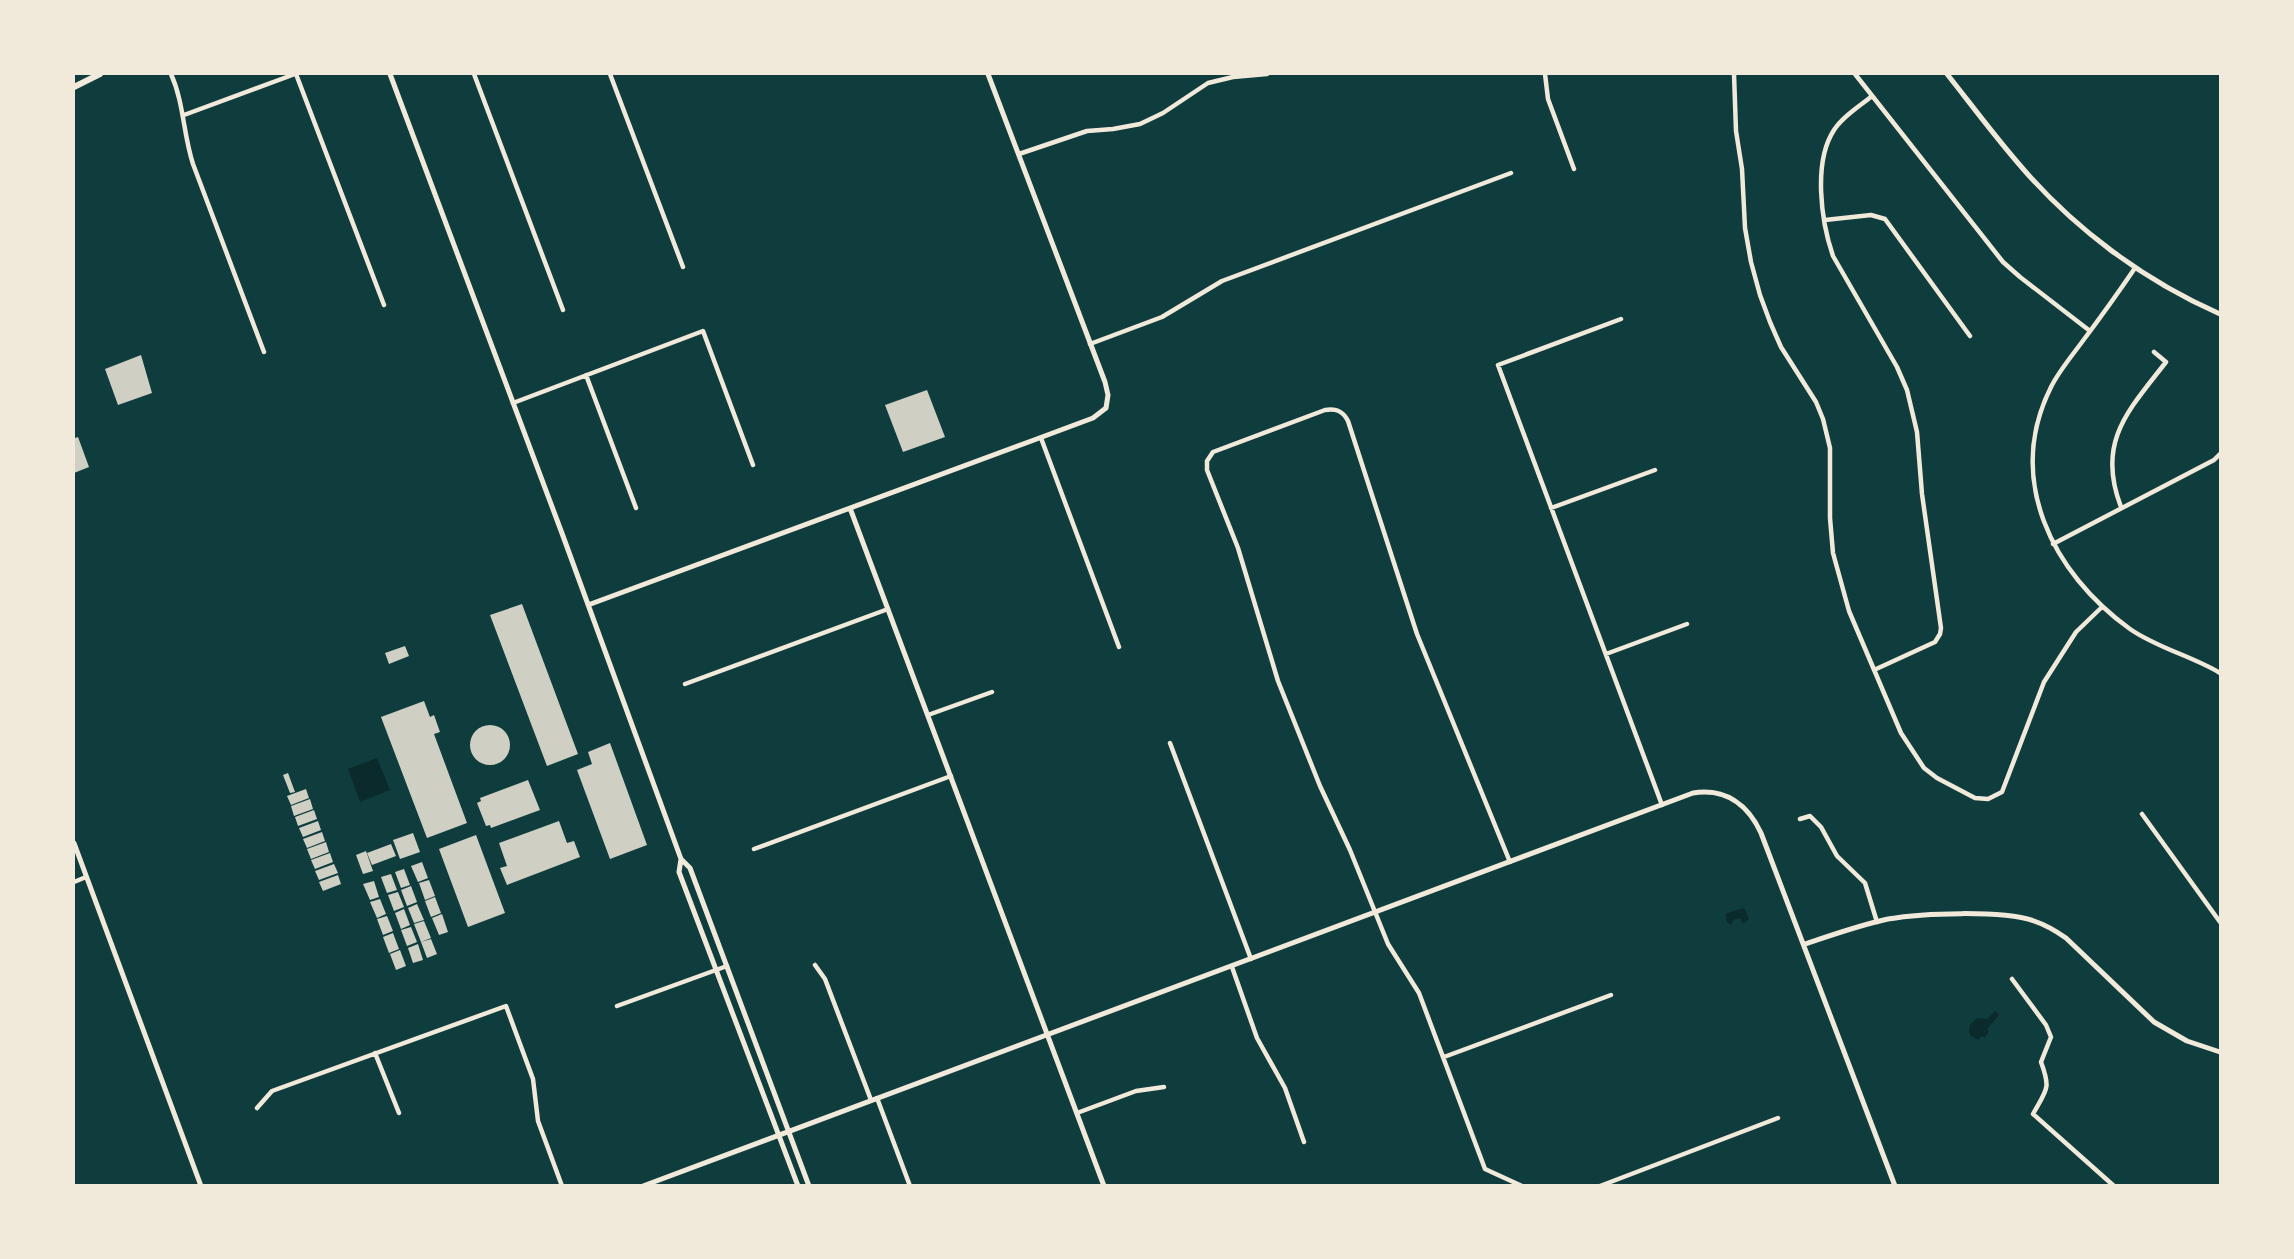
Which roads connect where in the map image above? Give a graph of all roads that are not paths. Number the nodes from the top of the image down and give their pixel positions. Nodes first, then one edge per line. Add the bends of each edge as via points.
1 (100, 74) edge
2 (171, 74) edge
3 (296, 74) edge
4 (390, 74) edge
5 (474, 74) edge
6 (610, 74) edge
7 (988, 74) edge
8 (1268, 74) edge
9 (1545, 74) edge
10 (1734, 74) edge
11 (1855, 74) edge
12 (1947, 74) edge
13 (74, 87) edge
14 (1872, 96) junction
15 (184, 115) junction
16 (1019, 154) junction
17 (1574, 169) dead end
18 (1511, 173) dead end
19 (1825, 220) junction
20 (683, 267) dead end
21 (2135, 268) junction
22 (384, 305) dead end
23 (563, 310) dead end
24 (2220, 314) edge
25 (1621, 319) dead end
26 (2090, 331) junction
27 (1970, 336) dead end
28 (1090, 344) junction
29 (264, 352) dead end
30 (2154, 352) dead end
31 (586, 375) junction
32 (513, 402) junction
33 (1041, 438) junction
34 (2220, 454) edge
35 (753, 465) dead end
36 (1655, 470) dead end
37 (2121, 507) junction
38 (636, 508) dead end
39 (850, 508) junction
40 (1551, 508) junction
41 (2053, 544) junction
42 (588, 605) junction
43 (2102, 607) junction
44 (888, 609) junction
45 (1687, 624) dead end
46 (1119, 647) dead end
47 (1606, 654) junction
48 (1874, 670) junction
49 (2220, 673) edge
50 (685, 684) dead end
51 (992, 692) dead end
52 (928, 715) junction
53 (1170, 742) dead end
54 (951, 776) junction
55 (1662, 805) junction
56 (2142, 813) dead end
57 (1800, 819) dead end
58 (74, 843) edge
59 (754, 849) dead end
60 (681, 859) junction
61 (1510, 862) junction
62 (86, 877) junction
63 (74, 882) edge
64 (1374, 913) junction
65 (1877, 922) junction
66 (2220, 922) edge
67 (1805, 944) junction
68 (1251, 960) junction
69 (815, 965) dead end
70 (727, 966) junction
71 (1232, 967) junction
72 (716, 970) junction
73 (2012, 979) dead end
74 (1611, 994) dead end
75 (617, 1006) dead end
76 (1048, 1036) junction
77 (2220, 1052) edge
78 (375, 1053) junction
79 (1444, 1057) junction
80 (1164, 1087) dead end
81 (874, 1099) junction
82 (257, 1108) dead end
83 (399, 1113) dead end
84 (1077, 1113) junction
85 (1778, 1118) dead end
86 (789, 1131) junction
87 (779, 1135) junction
88 (1304, 1142) dead end
89 (199, 1185) edge
90 (562, 1185) edge
91 (643, 1185) edge
92 (798, 1185) edge
93 (809, 1185) edge
94 (909, 1185) edge
95 (1104, 1185) edge
96 (1522, 1185) edge
97 (1600, 1185) edge
98 (1895, 1185) edge
99 (2114, 1185) edge

1 - 13 main road
2 - 15 street
3 - 15 street
3 - 22 street
4 - 32 street
5 - 23 street
6 - 20 street
7 - 16 street
8 - 16 street via 1233,76 1208,83 1140,124 1087,130
9 - 17 street via 1548,99
10 - 48 street via 1736,131 1751,262 1781,346 1823,419 1830,448 1833,553 1849,611
11 - 14 street
12 - 21 street via 2047,195
14 - 19 street via 1835,128 1824,151 1821,180
14 - 26 street via 2003,261
15 - 29 street via 193,164
16 - 28 street
18 - 28 street via 1222,281 1162,317
19 - 27 street via 1871,215 1885,219
19 - 48 street via 1838,266 1898,367 1907,390 1917,432 1941,621 1935,642
21 - 24 street
21 - 26 street
25 - 40 street via 1498,365
26 - 41 street via 2051,386 2042,405 2032,449 2034,492
28 - 33 street via 1104,382 1108,402 1104,410
30 - 37 street via 2166,362 2122,419 2112,449 2113,482
31 - 32 street
31 - 35 street via 703,331
31 - 38 street
32 - 42 street
33 - 39 street
33 - 46 street
34 - 37 street
36 - 40 street
37 - 41 street
39 - 42 street
39 - 44 street
40 - 47 street
41 - 43 street
42 - 60 street
43 - 48 street via 2076,632 2044,682 2005,787 1992,798 1975,798 1924,768 1902,733
43 - 49 street via 2145,638
44 - 50 street
44 - 52 street
45 - 47 street
47 - 55 street
51 - 52 street
52 - 54 street
53 - 68 street
54 - 59 street
54 - 76 street
55 - 61 street
55 - 67 street via 1702,792 1731,797 1746,809 1757,824
56 - 66 street
57 - 65 street via 1810,816 1818,823 1837,856 1859,876 1869,893
58 - 62 street
60 - 70 street via 690,868
60 - 72 street via 679,872
61 - 64 street
61 - 64 street via 1417,634 1348,421 1340,411 1325,410 1213,452 1208,470 1238,548 1278,681
62 - 63 street
62 - 89 street
64 - 68 street
64 - 79 street via 1392,952 1416,985
65 - 67 street
65 - 77 street via 1929,914 2021,917 2038,922 2066,938 2154,1022 2187,1041
67 - 98 street
68 - 71 street
69 - 81 street via 825,979
70 - 72 street
70 - 86 street
71 - 76 street
71 - 88 street via 1257,1038 1285,1089
72 - 75 street
72 - 87 street
73 - 99 street via 2051,1037 2041,1062 2048,1088 2033,1114
74 - 79 street
76 - 81 street
76 - 84 street
78 - 82 street via 272,1091
78 - 83 street
78 - 90 street via 506,1006 533,1079 538,1121
79 - 96 street via 1485,1169
80 - 84 street via 1136,1091
81 - 86 street
81 - 94 street
84 - 95 street
85 - 97 street
86 - 87 street
86 - 93 street
87 - 91 street
87 - 92 street

